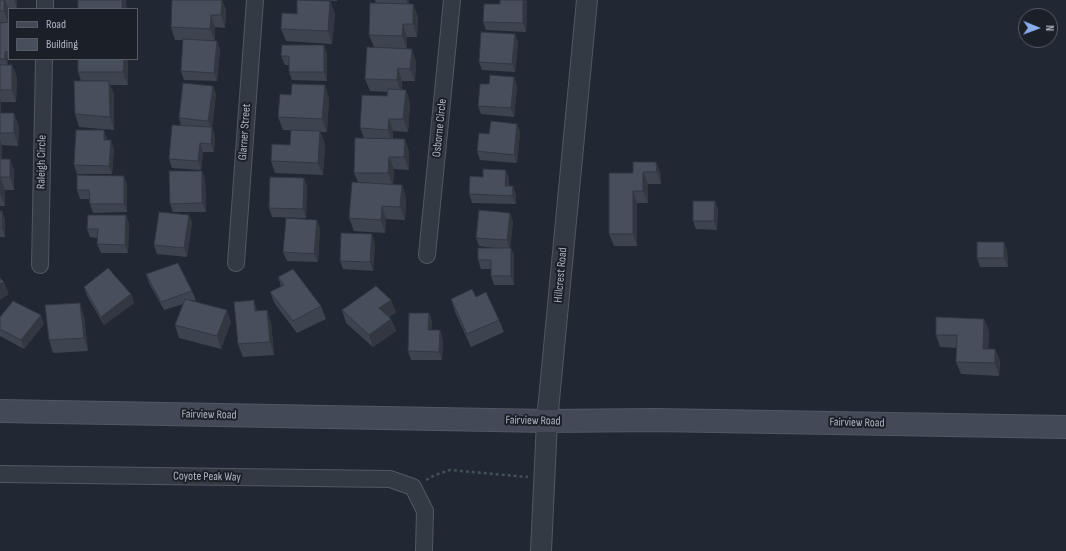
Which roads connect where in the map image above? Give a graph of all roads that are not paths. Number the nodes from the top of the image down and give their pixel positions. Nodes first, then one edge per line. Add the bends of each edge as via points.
1 (255, 0) edge
2 (452, 0) edge
3 (587, 0) edge
4 (44, 60) edge
5 (427, 255) dead end
6 (236, 263) dead end
7 (40, 265) dead end
8 (0, 411) edge
9 (547, 422) junction
10 (1066, 427) edge
11 (0, 474) edge
12 (424, 551) edge
13 (541, 551) edge

1 - 6 street, Glarner Street
2 - 5 street, Osborne Circle
3 - 9 street, Hillcrest Road
4 - 7 street, Raleigh Circle
8 - 9 main road, Fairview Road
9 - 10 main road, Fairview Road via 656,420
9 - 13 street, Hillcrest Road
11 - 12 street, Coyote Peak Way via 390,479 413,487 425,511

